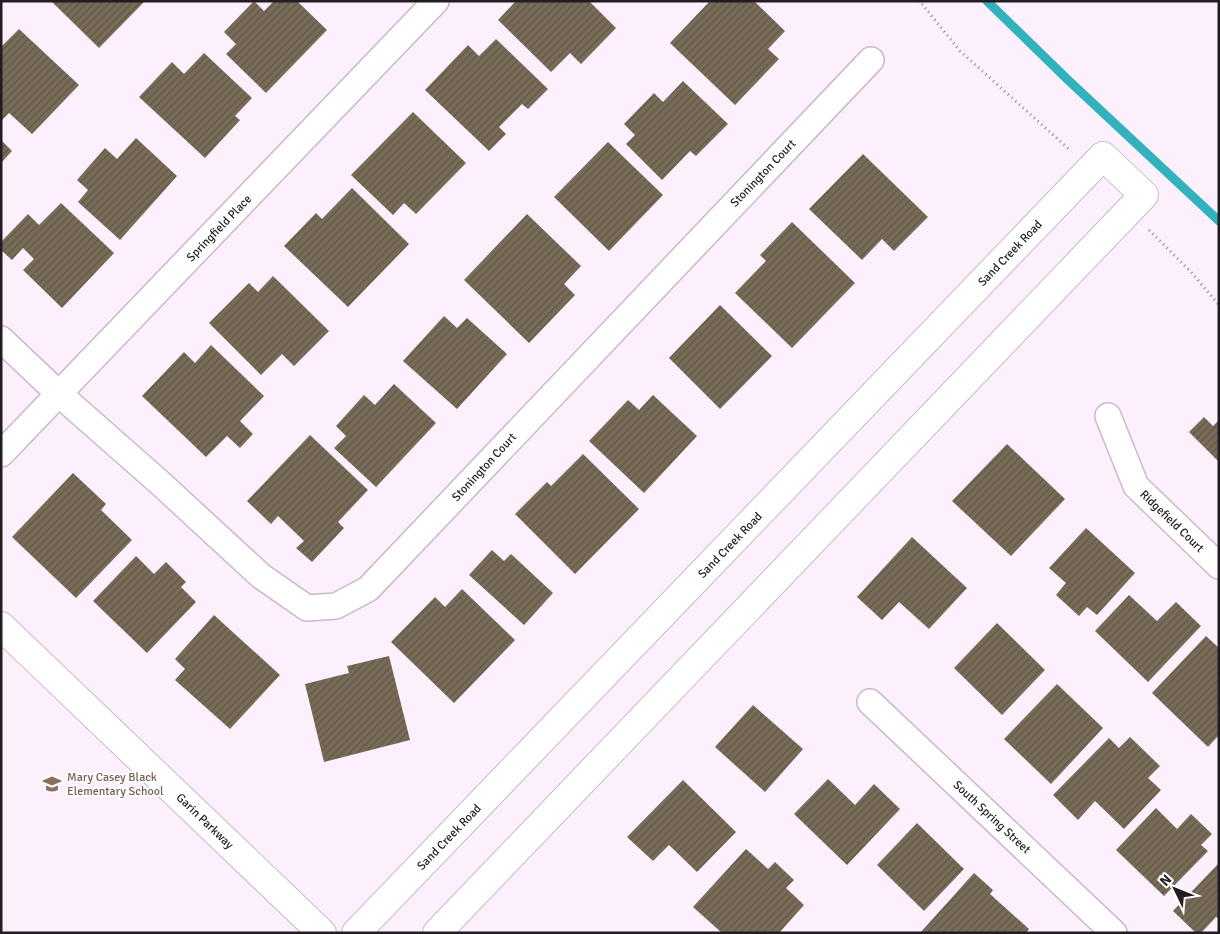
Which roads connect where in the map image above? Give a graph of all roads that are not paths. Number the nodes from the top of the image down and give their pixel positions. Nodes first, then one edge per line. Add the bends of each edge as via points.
1 (436, 1) edge
2 (871, 60) dead end
3 (1, 339) edge
4 (59, 394) junction
5 (1108, 416) dead end
6 (1, 454) edge
7 (1219, 566) edge
8 (1, 626) edge
9 (870, 702) dead end
10 (322, 933) edge
11 (356, 933) edge
12 (437, 933) edge
13 (1114, 933) edge

1 - 4 street, Springfield Place
2 - 4 street, Stonington Court via 368,589 336,606 307,608 261,576
3 - 4 street, Stonington Court
4 - 6 street, Springfield Place
5 - 7 street, Ridgefield Court via 1136,486
8 - 10 street, Garin Parkway
9 - 13 street, South Spring Street
11 - 12 street, Sand Creek Road via 1103,156 1144,195

